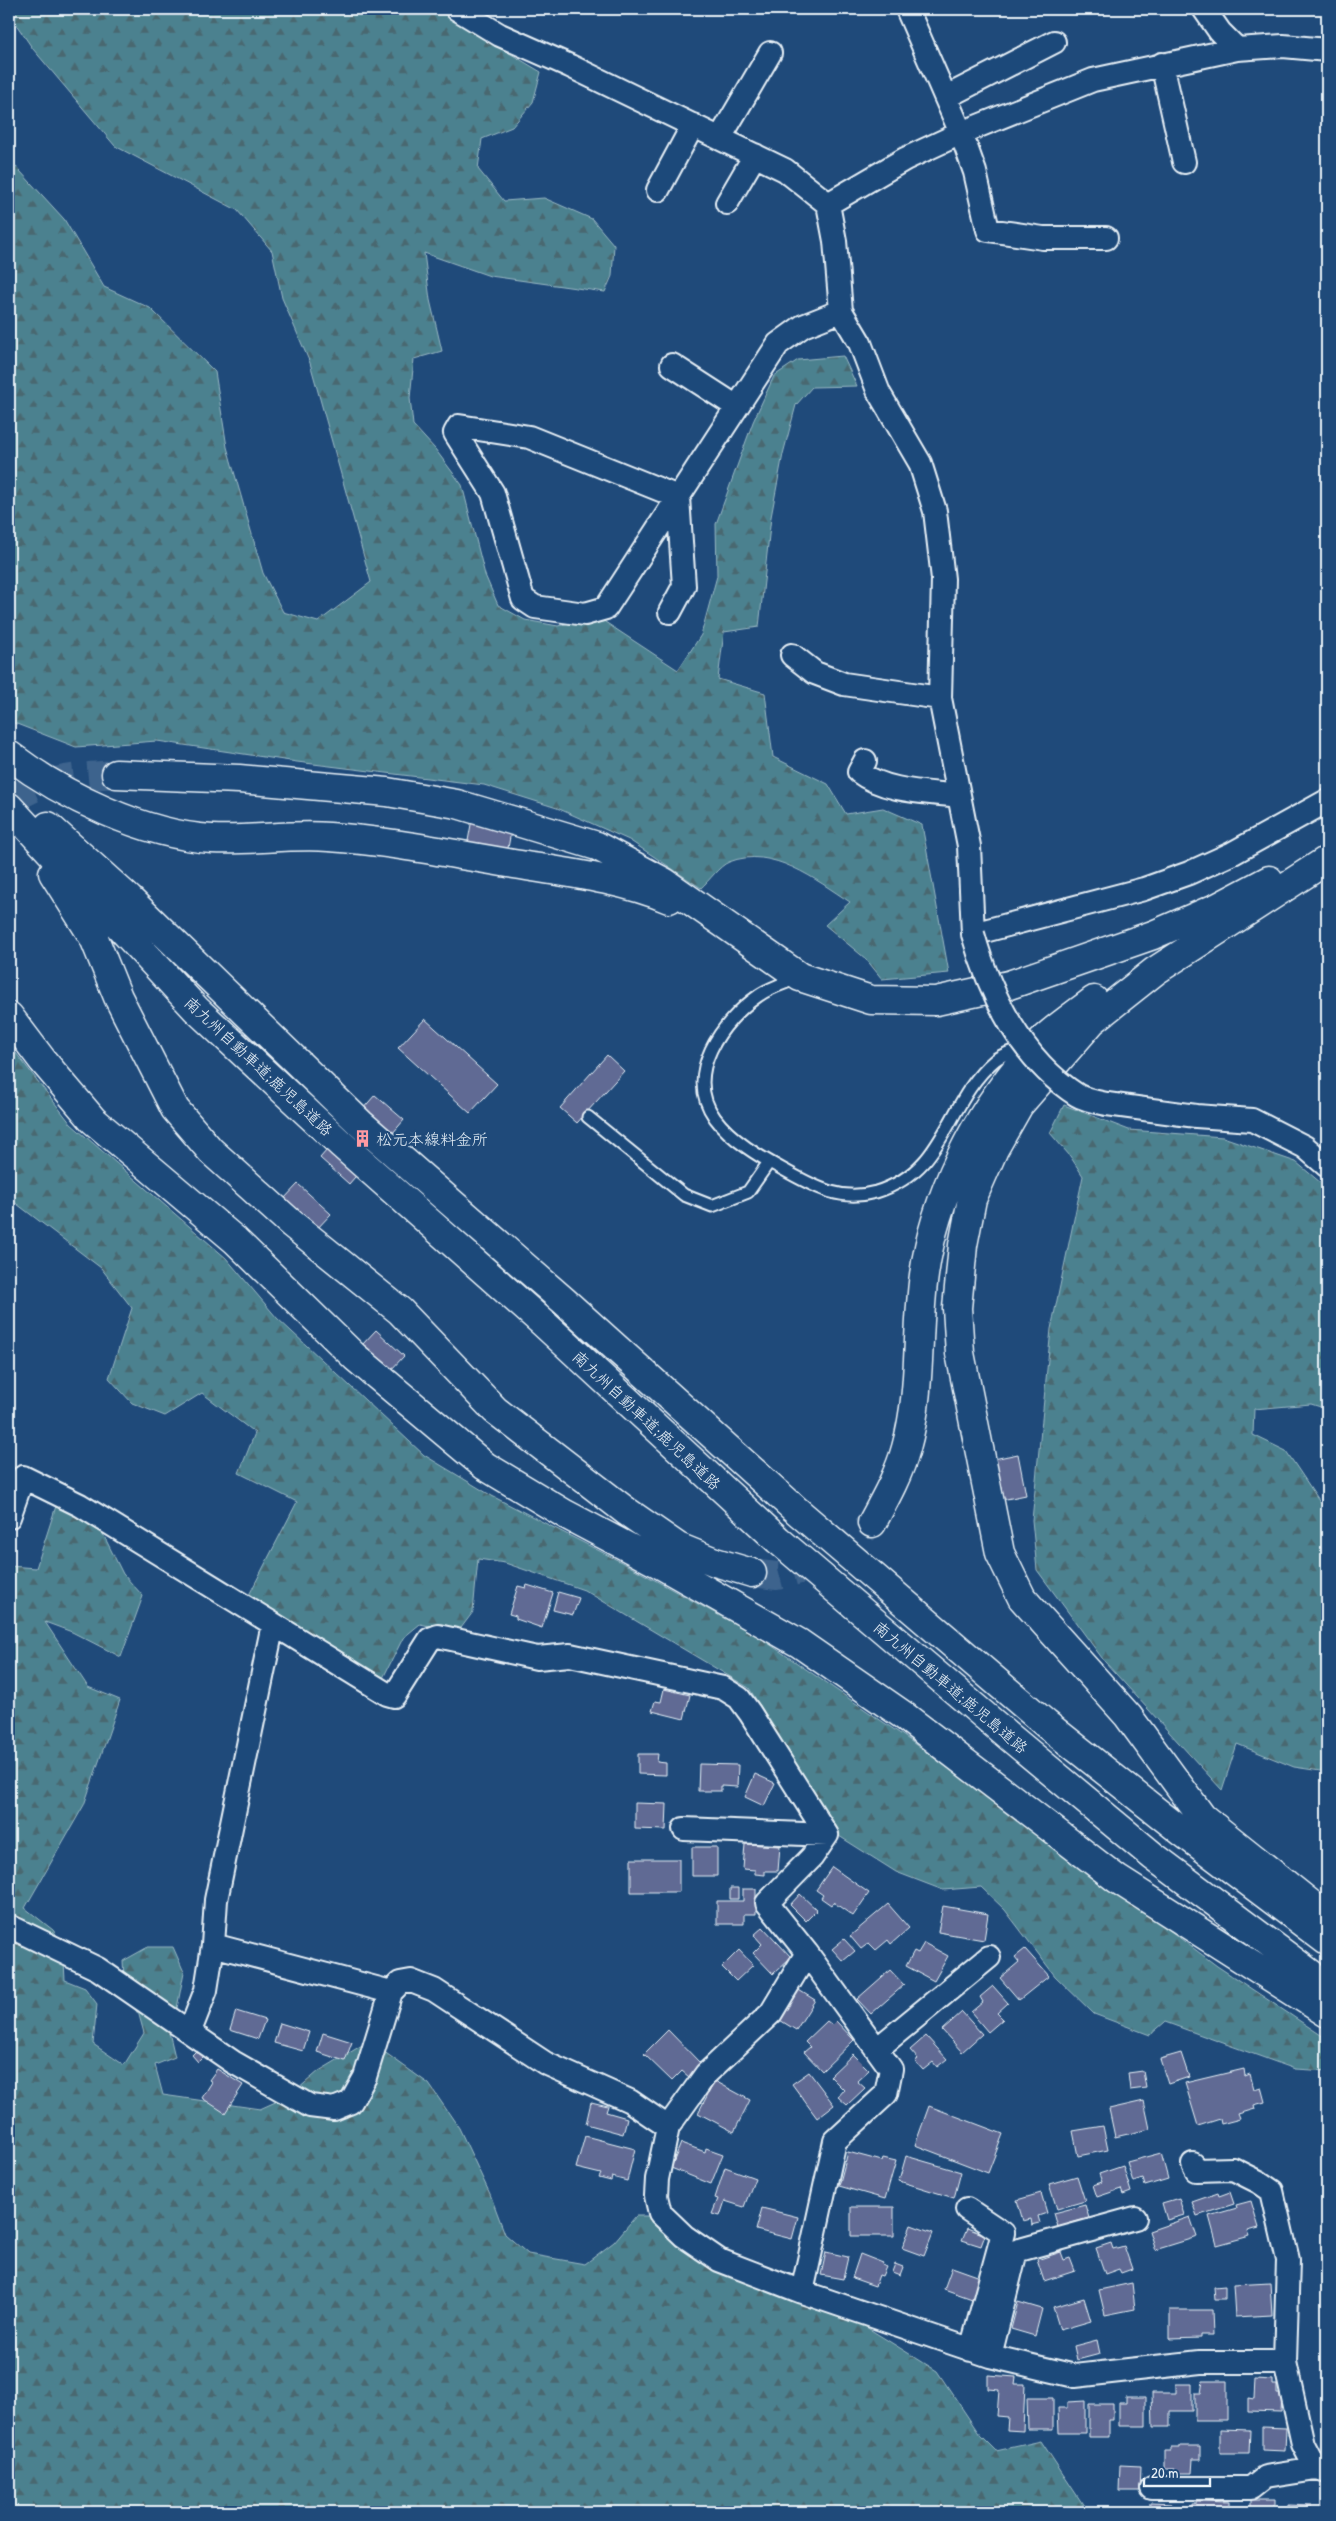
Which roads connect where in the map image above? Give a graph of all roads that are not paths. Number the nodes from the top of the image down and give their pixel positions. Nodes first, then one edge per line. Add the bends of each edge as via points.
1 (457, 9) edge
2 (907, 9) edge
3 (1204, 9) edge
4 (1054, 42) dead end
5 (1237, 49) junction
6 (1327, 50) edge
7 (770, 53) dead end
8 (1162, 64) junction
9 (946, 97) junction
10 (693, 125) junction
11 (961, 133) junction
12 (720, 138) junction
13 (755, 155) junction
14 (1184, 162) dead end
15 (658, 190) dead end
16 (727, 203) dead end
17 (828, 204) junction
18 (1106, 238) dead end
19 (841, 311) junction
20 (672, 365) dead end
21 (737, 407) junction
22 (678, 497) junction
23 (670, 612) dead end
24 (792, 655) dead end
25 (940, 698) junction
26 (9, 755) edge
27 (865, 760) dead end
28 (116, 774) tunnel mouth
29 (9, 792) edge
30 (959, 796) junction
31 (1327, 801) edge
32 (14, 813) edge
33 (1327, 845) edge
34 (1327, 860) edge
35 (1239, 918) junction
36 (973, 934) junction
37 (769, 954) junction
38 (800, 977) junction
39 (9, 1016) edge
40 (1050, 1035) junction
41 (588, 1117) dead end
42 (769, 1162) junction
43 (1327, 1166) edge
44 (9, 1517) edge
45 (872, 1523) tunnel mouth
46 (752, 1572) tunnel mouth
47 (273, 1624) junction
48 (684, 1829) dead end
49 (828, 1836) junction
50 (1327, 1917) edge
51 (9, 1926) edge
52 (1327, 1941) edge
53 (213, 1945) junction
54 (807, 1953) junction
55 (989, 1957) dead end
56 (1327, 1986) edge
57 (391, 1992) junction
58 (1327, 2013) edge
59 (190, 2031) junction
60 (877, 2049) junction
61 (668, 2127) junction
62 (1193, 2164) dead end
63 (967, 2208) dead end
64 (1134, 2218) dead end
65 (802, 2292) junction
66 (980, 2353) junction
67 (1285, 2362) junction
68 (1321, 2470) edge
69 (1152, 2488) dead end

1 - 10 street via 500,35
2 - 9 street
3 - 5 street
4 - 9 street
5 - 6 street via 1283,46
5 - 8 street
7 - 12 street
8 - 11 street via 1093,80
8 - 14 street
9 - 11 street
10 - 12 street
10 - 15 street
11 - 17 street via 905,159
11 - 18 street via 975,172 988,230 1043,238
12 - 13 street
13 - 16 street
13 - 17 street via 785,170
17 - 19 street via 835,240
19 - 21 street via 803,326 778,344
19 - 25 street via 860,343 879,393 920,463 935,511 943,579
20 - 21 street
21 - 22 street
22 - 22 street via 606,608 585,614 535,607 523,599 493,493 455,433 459,426 529,437
22 - 23 street via 684,586
24 - 25 street via 815,673 844,684
25 - 30 street
26 - 37 highway via 33,773 146,828 212,839 306,836 359,839 420,846 575,874 654,893 686,907
27 - 30 street via 859,772 870,781
28 - 37 highway via 239,779 377,791 457,804 597,846 664,882
29 - 52 highway, 南九州自動車道;鹿児島道路 via 128,899 361,1124 796,1510 1046,1724
30 - 36 street via 969,846
31 - 36 street via 1233,853 1144,889
32 - 46 highway via 94,938 118,997 175,1109 210,1151 292,1224 400,1311 495,1410 678,1547
32 - 56 highway, 南九州自動車道;鹿児島道路 via 196,1009 778,1540 1153,1856
33 - 38 highway via 1297,866 1218,907 1153,935 1009,985 936,1001 899,1002 870,1000
34 - 35 highway
35 - 40 highway via 1127,975
35 - 50 highway via 1155,971 1092,1021 1019,1105 994,1149 972,1199 963,1245 957,1308 960,1353 1000,1553 1022,1598 1128,1716 1202,1817
36 - 43 street, bridge via 983,970 1008,1020 1029,1050 1079,1096 1107,1104 1252,1120 1305,1146
37 - 38 highway
38 - 42 lane via 760,994 741,1009 722,1029 705,1065 706,1099 714,1117 733,1136
39 - 58 highway via 93,1120 235,1240 355,1357 485,1466 565,1514 799,1643 903,1715 1117,1879
40 - 42 lane via 995,1060 972,1086 923,1165 903,1182 855,1197 833,1194
40 - 45 highway via 1028,1054 970,1137 936,1220 924,1273 917,1377 906,1448
41 - 42 lane via 684,1195 712,1206 748,1192
44 - 47 street via 23,1477 80,1505
47 - 49 street via 394,1696 430,1639 438,1636 537,1658 570,1655 723,1688 740,1698
47 - 53 street via 216,1900
48 - 49 street
49 - 54 street via 767,1903
51 - 59 street via 98,1969
53 - 57 street
53 - 59 street via 206,1990
54 - 60 street
54 - 61 street via 771,2013 706,2074
55 - 60 street
57 - 59 street via 365,2078 351,2102 334,2109 310,2106 234,2062
57 - 61 street via 400,1983 411,1981 434,1990 545,2064 630,2101
60 - 65 street via 891,2069 886,2094 835,2141
61 - 65 street via 657,2179 660,2213 684,2236 719,2260
62 - 67 street via 1196,2170 1233,2169 1272,2191 1288,2260
63 - 66 street via 1002,2233
64 - 66 street via 1016,2251
65 - 66 street
66 - 67 street via 1074,2376 1200,2362
67 - 68 street via 1303,2444
68 - 69 street via 1265,2477 1251,2488

